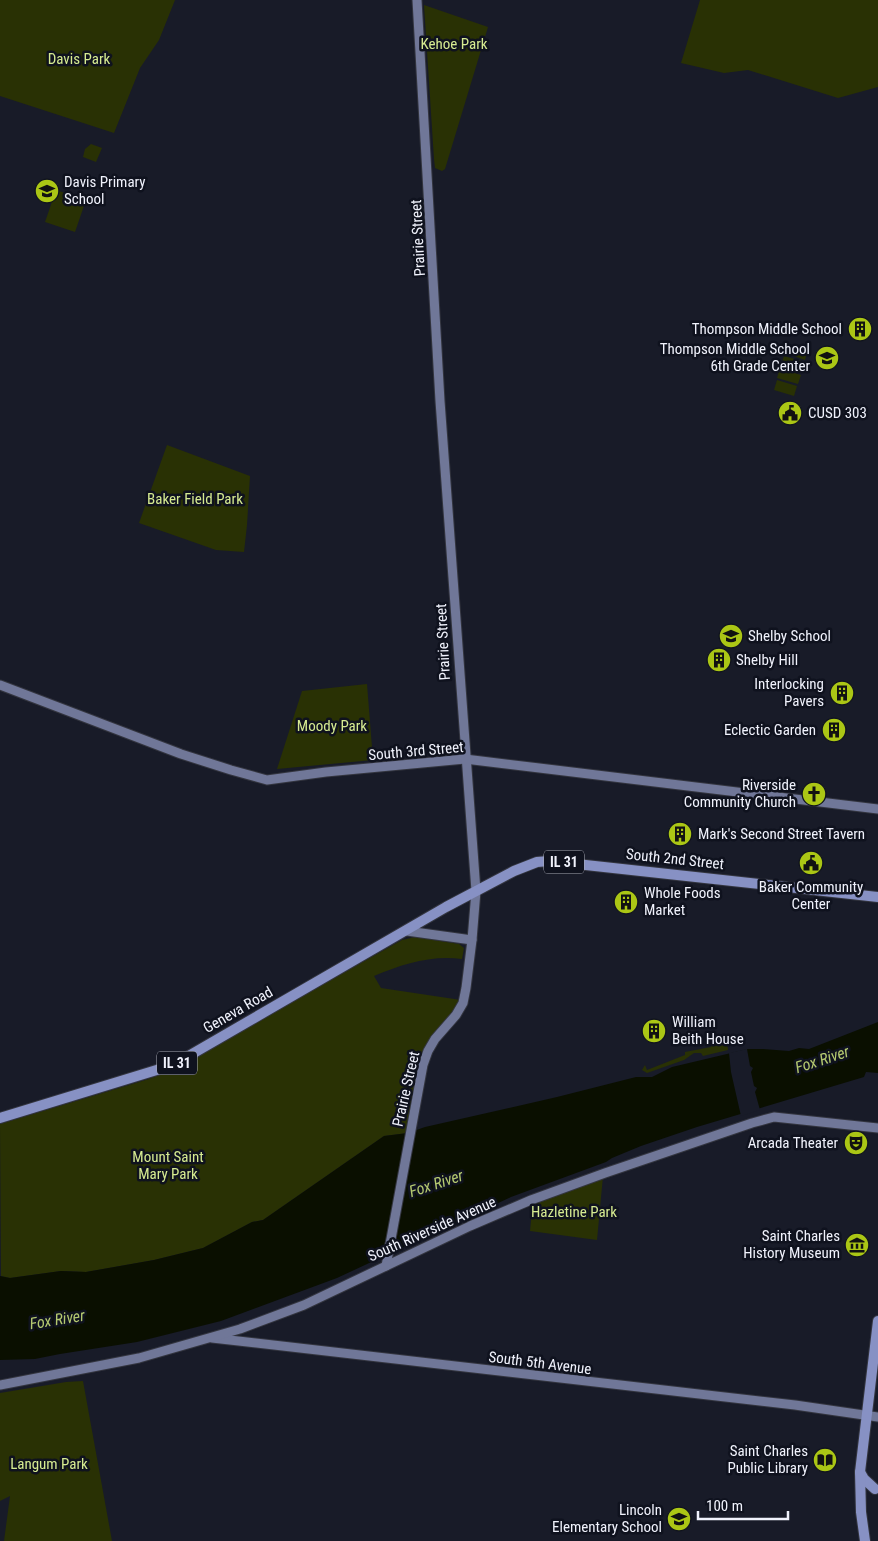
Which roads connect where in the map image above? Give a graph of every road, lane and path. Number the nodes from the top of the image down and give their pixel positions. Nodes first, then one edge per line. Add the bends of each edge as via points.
1 (417, 0) edge
2 (0, 685) edge
3 (465, 760) junction
4 (878, 808) edge
5 (476, 891) junction
6 (878, 897) edge
7 (407, 931) junction
8 (472, 940) junction
9 (0, 1118) edge
10 (878, 1128) edge
11 (386, 1266) junction
12 (878, 1321) edge
13 (209, 1338) junction
14 (0, 1385) edge
15 (867, 1416) junction
16 (878, 1417) edge
17 (860, 1472) junction
18 (860, 1502) junction
19 (865, 1541) edge

1 - 3 street, Prairie Street
2 - 3 street, South 3rd Street via 181,754 267,780
3 - 4 street, South 3rd Street
3 - 5 street, Prairie Street
5 - 6 main road, South 2nd Street / IL 31 via 529,864 549,861
5 - 7 main road, Geneva Road / IL 31
5 - 8 street, Prairie Street
7 - 8 street
7 - 9 main road, Geneva Road / IL 31 via 173,1065
8 - 11 street, Prairie Street via 462,1004 428,1050 424,1065
10 - 11 street, South Riverside Avenue via 774,1117 752,1123 532,1200
11 - 13 street, South Riverside Avenue via 304,1305
12 - 15 main road
13 - 14 street, South Riverside Avenue via 139,1358
13 - 15 street, South 5th Avenue
15 - 16 street, South 5th Avenue
15 - 17 main road
17 - 18 main road
17 - 18 main road via 876,1489 865,1493
18 - 19 main road

